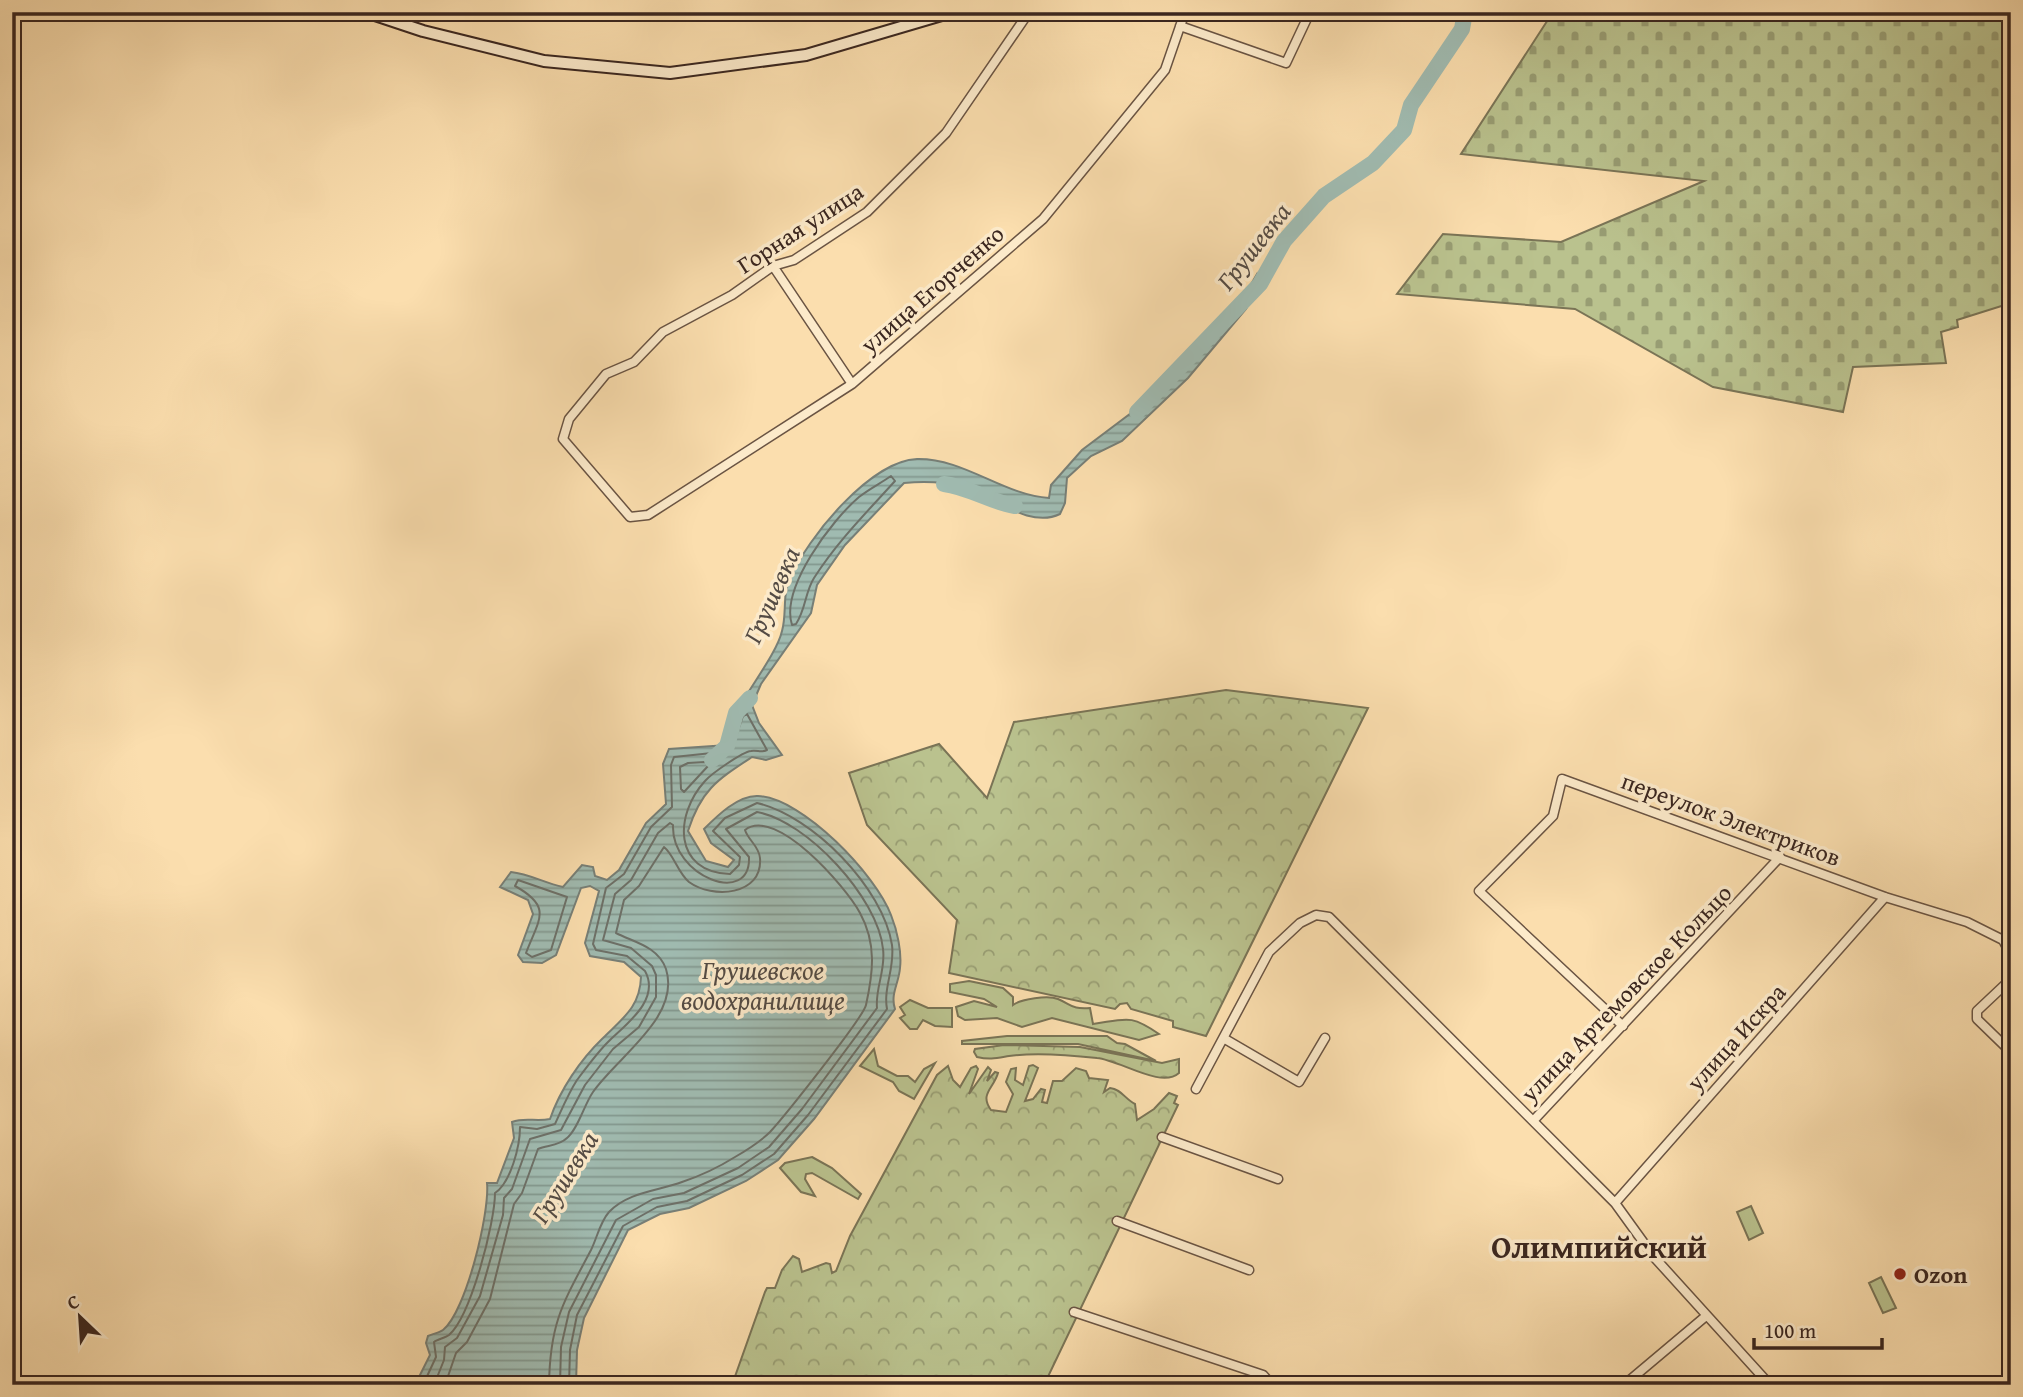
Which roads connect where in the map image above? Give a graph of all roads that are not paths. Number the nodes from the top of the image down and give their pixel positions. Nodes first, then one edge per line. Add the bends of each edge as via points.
1 (366, 12) edge
2 (952, 12) edge
3 (1029, 12) edge
4 (1185, 12) edge
5 (1310, 12) edge
6 (1180, 26) junction
7 (773, 266) junction
8 (852, 384) junction
9 (630, 517) joint
10 (1780, 858) junction
11 (1885, 897) junction
12 (2011, 955) edge
13 (2011, 979) edge
14 (1623, 1026) junction
15 (1325, 1038) dead end
16 (1225, 1039) junction
17 (2011, 1052) edge
18 (1196, 1089) dead end
19 (1533, 1121) junction
20 (1162, 1138) dead end
21 (1278, 1179) dead end
22 (1615, 1203) junction
23 (1117, 1221) dead end
24 (1249, 1270) dead end
25 (1074, 1312) dead end
26 (1706, 1315) junction
27 (1272, 1385) edge
28 (1624, 1385) edge
29 (1770, 1385) edge

1 - 2 main road via 544,61 670,73 806,55
3 - 7 street, Горная улица via 946,133 867,212 794,260
4 - 6 street, улица Егорченко
5 - 6 street via 1286,63
6 - 8 street, улица Егорченко via 1165,70 1043,219
7 - 8 street
7 - 9 street, Горная улица via 732,295 663,332 634,362 606,374 569,419 564,439
8 - 9 street, улица Егорченко via 648,515
10 - 11 street, переулок Электриков
10 - 14 street, улица Артемовское Кольцо
10 - 14 street, переулок Электриков via 1562,779 1553,816 1479,891
11 - 12 street, переулок Электриков via 1967,922 2003,940
11 - 22 street, улица Искра
13 - 17 street via 1977,1012 1978,1019
14 - 19 street, улица Артемовское Кольцо
15 - 16 street via 1298,1082
16 - 18 street
16 - 19 street, улица Артемовское Кольцо via 1269,952 1300,923 1316,915 1329,917
19 - 22 street
20 - 21 street
22 - 26 street via 1654,1257
23 - 24 street
25 - 27 street via 1263,1375
26 - 28 street
26 - 29 street

